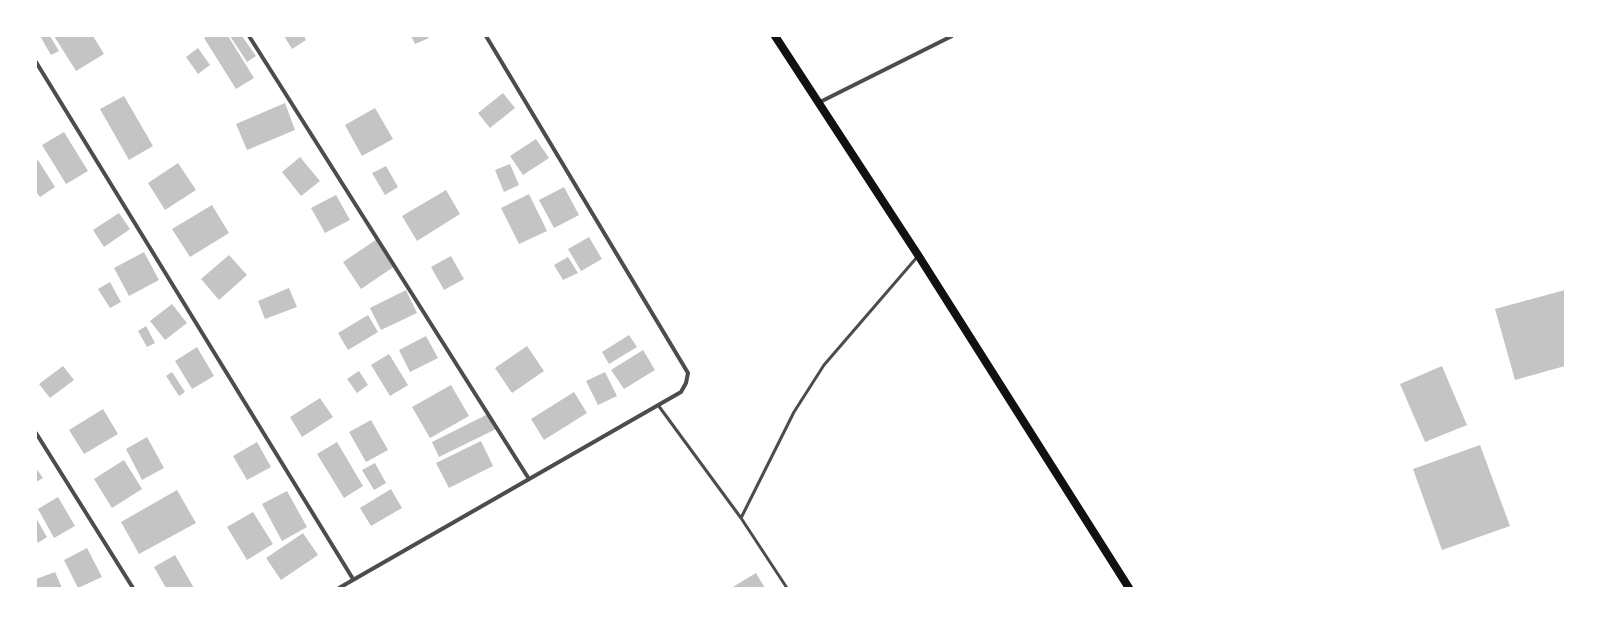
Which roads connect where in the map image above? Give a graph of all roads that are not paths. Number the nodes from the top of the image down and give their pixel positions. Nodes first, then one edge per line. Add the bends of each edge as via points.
1 (249, 36) edge
2 (486, 36) edge
3 (775, 36) edge
4 (952, 36) edge
5 (36, 62) edge
6 (818, 103) junction
7 (918, 256) junction
8 (658, 405) junction
9 (36, 433) edge
10 (529, 479) junction
11 (741, 518) junction
12 (353, 579) junction
13 (132, 588) edge
14 (339, 588) edge
15 (787, 588) edge
16 (1129, 588) edge

1 - 10 street
2 - 8 street via 688,373 686,383 680,392
3 - 6 main road
4 - 6 street
5 - 12 street
6 - 7 main road
7 - 11 lane via 824,365 794,412
7 - 16 main road
8 - 10 street
8 - 11 lane
9 - 13 street
10 - 12 street
11 - 15 lane
12 - 14 street

